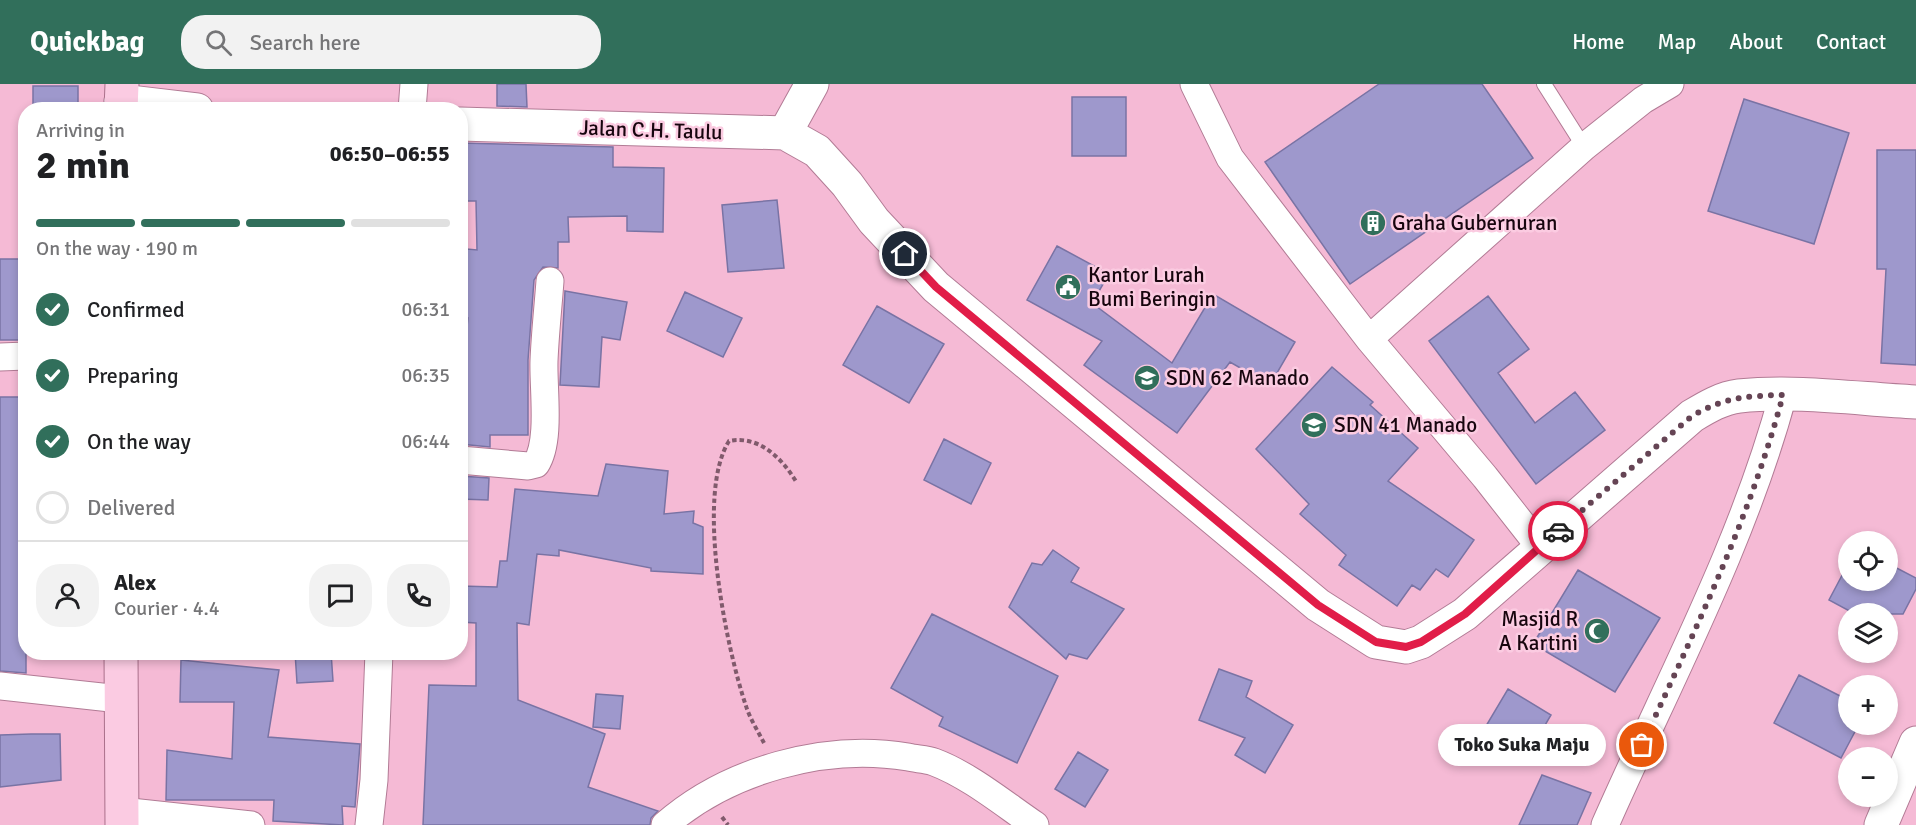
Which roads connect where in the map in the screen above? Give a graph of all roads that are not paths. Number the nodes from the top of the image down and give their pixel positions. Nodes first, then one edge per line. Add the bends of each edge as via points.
1 (414, 84) edge
2 (812, 84) edge
3 (1194, 84) edge
4 (1544, 84) edge
5 (1670, 84) edge
6 (121, 98) edge
7 (146, 102) edge
8 (413, 102) edge
9 (468, 124) edge
10 (785, 134) junction
11 (1584, 147) junction
12 (550, 281) dead end
13 (1369, 339) junction
14 (18, 356) edge
15 (0, 357) edge
16 (1783, 395) junction
17 (1916, 402) edge
18 (468, 461) edge
19 (1540, 548) junction
20 (121, 660) edge
21 (379, 660) edge
22 (0, 686) edge
23 (120, 699) junction
24 (1916, 743) edge
25 (122, 818) edge
26 (251, 825) edge
27 (369, 825) edge
28 (665, 825) edge
29 (1035, 825) edge
30 (1605, 825) edge
31 (1881, 825) edge

1 - 8 street
2 - 10 street
3 - 13 street via 1230,158
4 - 11 lane
5 - 11 street via 1642,100
6 - 7 street
9 - 10 street, Jalan C.H. Taulu
10 - 19 street via 817,151 874,221 936,287 1318,605 1376,642 1406,647 1421,642 1465,614
11 - 13 street
12 - 18 street via 539,458 536,464 528,465
13 - 19 street
14 - 15 street
16 - 17 street
16 - 19 street via 1737,396 1692,416
16 - 30 street via 1769,448 1727,552
20 - 23 main road
21 - 27 street
22 - 23 street
23 - 25 main road
24 - 31 street
25 - 26 street
28 - 29 street via 706,794 758,772 841,755 885,753 934,762

